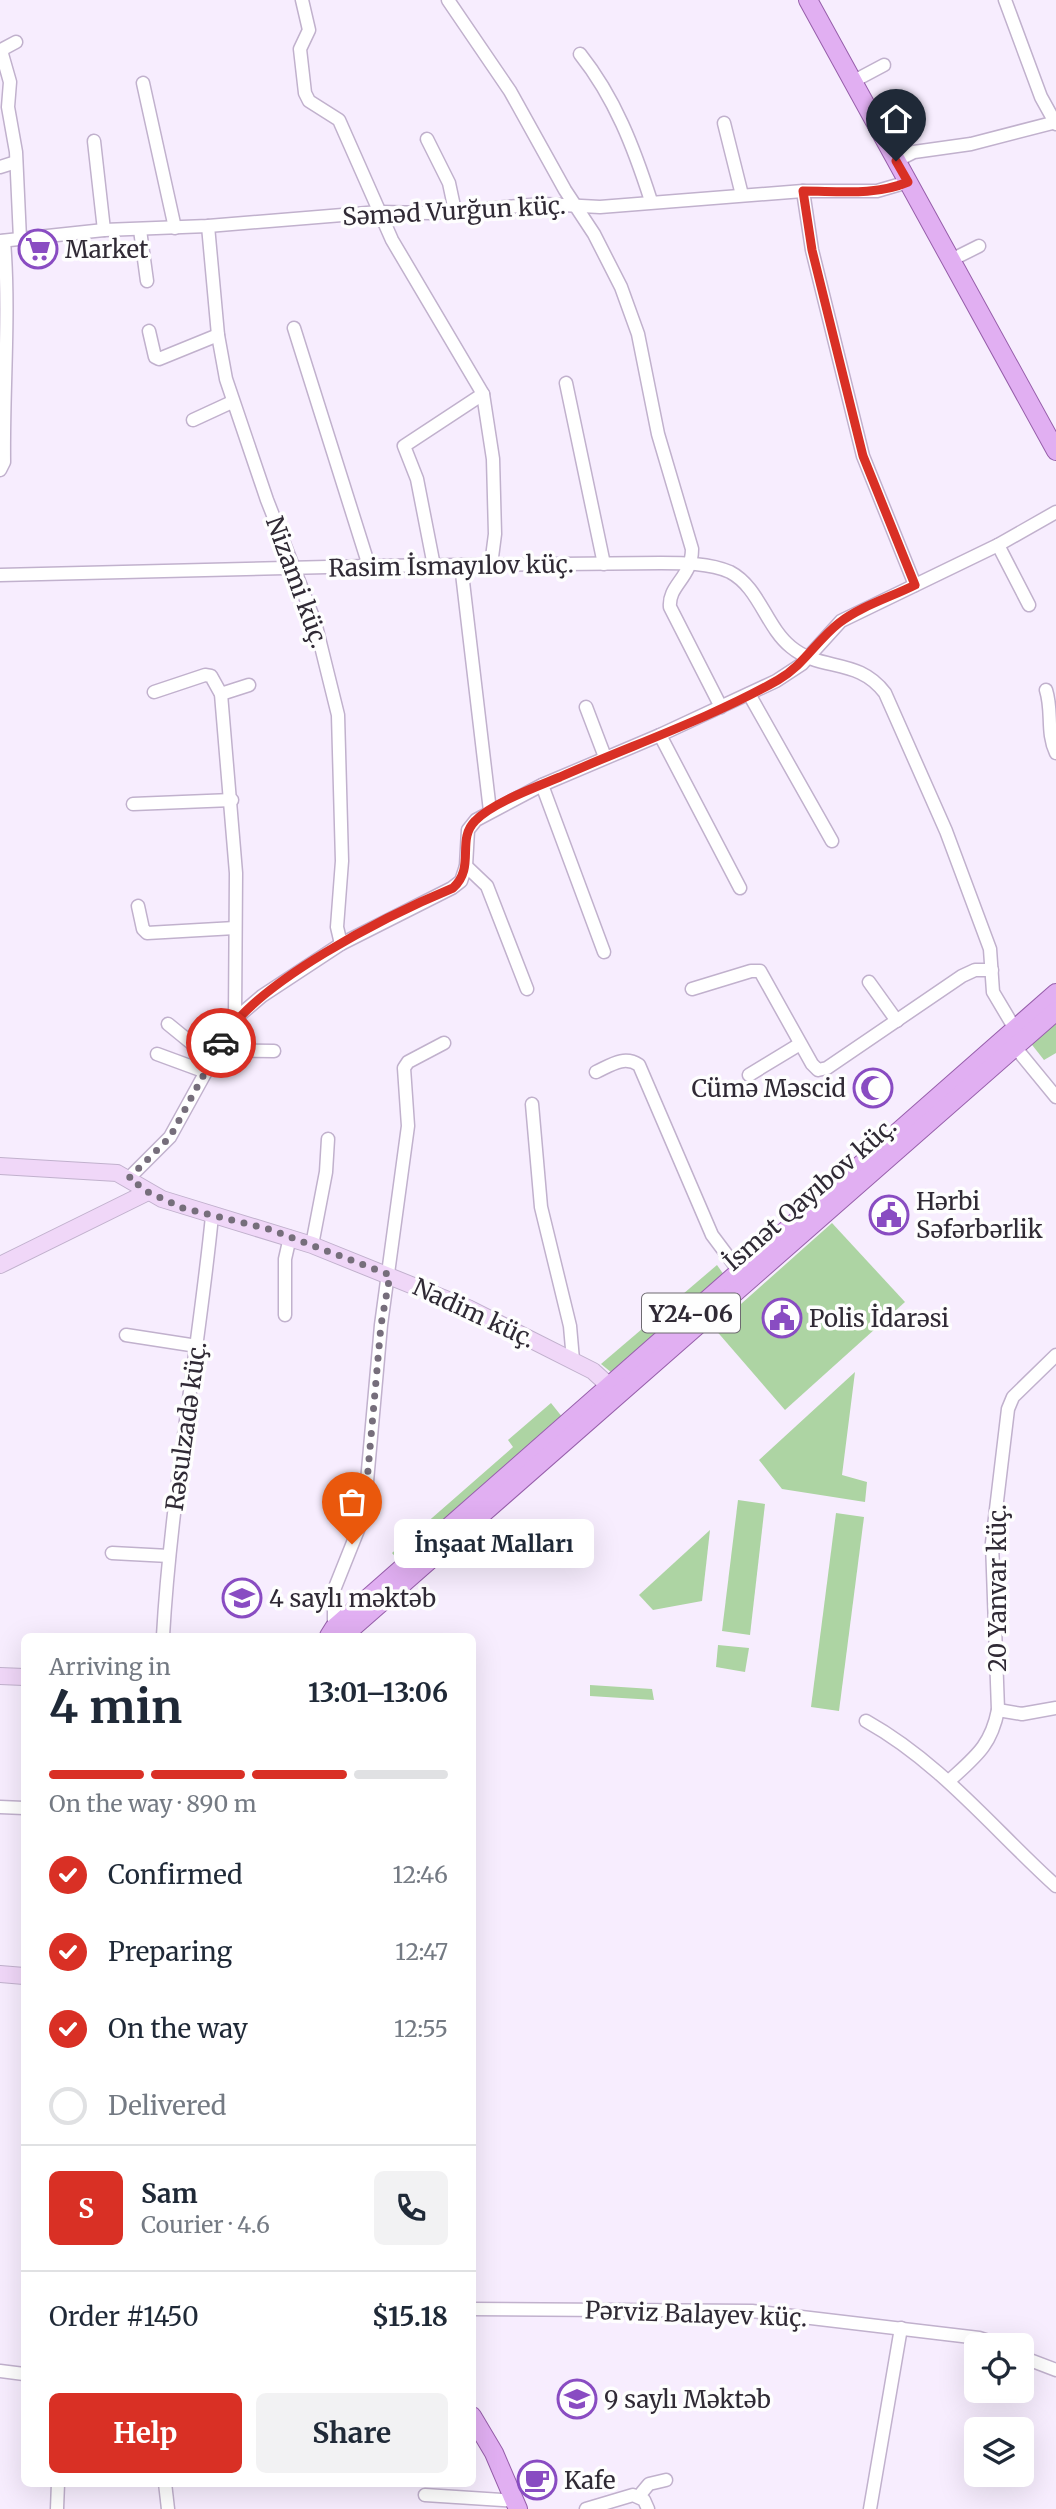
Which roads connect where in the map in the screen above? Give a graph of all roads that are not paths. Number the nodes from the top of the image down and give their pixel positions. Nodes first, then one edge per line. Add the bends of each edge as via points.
1 (302, 0) edge
2 (447, 0) edge
3 (808, 0) edge
4 (1005, 0) edge
5 (16, 42) dead end
6 (580, 54) dead end
7 (884, 65) dead end
8 (852, 82) junction
9 (143, 83) dead end
10 (724, 123) dead end
11 (1056, 123) edge
12 (427, 139) dead end
13 (94, 141) dead end
14 (896, 161) junction
15 (16, 162) junction
16 (0, 167) edge
17 (908, 182) junction
18 (803, 191) junction
19 (742, 195) junction
20 (651, 201) junction
21 (575, 205) junction
22 (455, 211) junction
23 (379, 212) junction
24 (208, 226) junction
25 (175, 228) junction
26 (104, 230) junction
27 (140, 230) junction
28 (20, 239) junction
29 (2, 241) edge
30 (979, 246) dead end
31 (951, 260) junction
32 (146, 281) dead end
33 (294, 328) dead end
34 (149, 331) dead end
35 (218, 335) junction
36 (566, 383) dead end
37 (483, 394) junction
38 (232, 402) junction
39 (193, 420) dead end
40 (1056, 451) edge
41 (0, 470) edge
42 (1056, 512) edge
43 (998, 545) junction
44 (604, 564) junction
45 (692, 564) junction
46 (461, 565) junction
47 (491, 565) junction
48 (369, 566) junction
49 (434, 566) junction
50 (293, 569) junction
51 (0, 575) edge
52 (915, 585) junction
53 (1029, 605) dead end
54 (808, 657) junction
55 (249, 685) dead end
56 (1046, 690) dead end
57 (154, 692) dead end
58 (221, 694) junction
59 (749, 694) junction
60 (586, 707) dead end
61 (721, 707) junction
62 (660, 736) junction
63 (1056, 752) edge
64 (606, 757) junction
65 (542, 785) junction
66 (232, 800) junction
67 (133, 804) dead end
68 (490, 811) junction
69 (832, 842) dead end
70 (466, 866) junction
71 (740, 888) dead end
72 (138, 906) dead end
73 (236, 928) junction
74 (341, 944) junction
75 (604, 951) dead end
76 (992, 970) junction
77 (869, 982) dead end
78 (527, 989) dead end
79 (692, 989) dead end
80 (1056, 993) edge
81 (1056, 1011) edge
82 (235, 1019) junction
83 (897, 1021) junction
84 (168, 1024) dead end
85 (1015, 1038) junction
86 (444, 1043) dead end
87 (800, 1044) junction
88 (217, 1050) junction
89 (274, 1051) dead end
90 (157, 1054) dead end
91 (206, 1072) junction
92 (596, 1072) dead end
93 (749, 1075) dead end
94 (1056, 1097) edge
95 (532, 1104) dead end
96 (328, 1139) dead end
97 (0, 1166) edge
98 (129, 1178) junction
99 (148, 1192) junction
100 (212, 1216) junction
101 (290, 1237) junction
102 (312, 1245) junction
103 (0, 1265) edge
104 (739, 1271) junction
105 (390, 1275) junction
106 (285, 1315) dead end
107 (125, 1335) dead end
108 (197, 1346) junction
109 (1056, 1355) edge
110 (573, 1360) junction
111 (614, 1389) junction
112 (111, 1553) dead end
113 (169, 1556) junction
114 (163, 1633) edge
115 (335, 1633) edge
116 (0, 1676) edge
117 (21, 1677) edge
118 (1056, 1708) edge
119 (998, 1710) junction
120 (866, 1721) dead end
121 (949, 1781) junction
122 (0, 1807) edge
123 (21, 1808) edge
124 (1056, 1885) edge
125 (0, 1975) edge
126 (21, 1976) edge
127 (476, 2309) edge
128 (901, 2328) junction
129 (964, 2336) edge
130 (1034, 2362) edge
131 (1056, 2370) edge
132 (0, 2371) edge
133 (21, 2374) edge
134 (476, 2423) edge
135 (666, 2480) dead end
136 (58, 2487) edge
137 (165, 2487) edge
138 (425, 2495) dead end
139 (639, 2496) junction
140 (517, 2505) edge
141 (57, 2509) edge
142 (168, 2509) edge
143 (586, 2509) edge
144 (648, 2509) edge
145 (870, 2509) edge

1 - 23 street via 309,30 300,49 305,93 309,101 339,120
2 - 21 street via 510,91
3 - 8 main road
4 - 11 street via 1041,97
5 - 15 street via 2,54 10,82 8,107
6 - 20 street via 601,80 619,115
7 - 8 street
8 - 14 main road
9 - 25 street
10 - 19 street
11 - 14 street via 971,144 914,152
12 - 22 street via 449,183
13 - 26 street
14 - 17 main road
15 - 16 street
15 - 28 street
17 - 18 street, Səməd Vurğun küç. via 877,191
17 - 31 main road
18 - 19 street, Səməd Vurğun küç.
18 - 52 street via 812,250 863,456
19 - 20 street, Səməd Vurğun küç.
20 - 21 street, Səməd Vurğun küç.
21 - 22 street, Səməd Vurğun küç.
21 - 45 street via 631,309
22 - 23 street, Səməd Vurğun küç.
23 - 24 street, Səməd Vurğun küç.
23 - 37 street via 408,270
24 - 25 street, Səməd Vurğun küç.
24 - 35 street, Nizami küç.
25 - 27 street, Səməd Vurğun küç.
26 - 27 street, Səməd Vurğun küç.
26 - 28 street, Səməd Vurğun küç.
27 - 32 street
28 - 29 street, Səməd Vurğun küç.
29 - 41 street via 8,289 4,462
30 - 31 street
31 - 40 main road
33 - 48 street
34 - 35 street via 159,359
35 - 38 street, Nizami küç.
36 - 44 street
37 - 47 street via 493,459
37 - 49 street via 404,446 416,479
38 - 39 street
38 - 50 street, Nizami küç.
42 - 43 street
43 - 52 street
43 - 53 street
44 - 45 street, Rasim İsmayılov küç.
44 - 47 street, Rasim İsmayılov küç.
45 - 54 street via 739,578 777,632
45 - 61 street via 671,592 670,607
46 - 47 street, Rasim İsmayılov küç.
46 - 49 street, Rasim İsmayılov küç.
46 - 68 street
48 - 49 street, Rasim İsmayılov küç.
48 - 50 street, Rasim İsmayılov küç.
50 - 51 street, Rasim İsmayılov küç.
50 - 74 street, Nizami küç. via 315,622 338,715 342,861 337,927
52 - 54 street via 841,621
54 - 59 street
54 - 76 street via 857,668 885,692 959,865 990,949
55 - 58 street
56 - 63 street via 1052,708 1050,741
57 - 58 street via 205,675 211,676
58 - 66 street
59 - 61 street
59 - 69 street
60 - 64 street
61 - 62 street
62 - 64 street
62 - 71 street
64 - 65 street
65 - 68 street
65 - 75 street
66 - 67 street
66 - 73 street
68 - 70 street via 468,830
70 - 74 street via 453,888
70 - 78 street via 487,887
72 - 73 street via 147,933
73 - 82 street
74 - 82 street
76 - 83 street via 962,976
76 - 85 street via 993,992
77 - 83 street
79 - 87 street via 760,971
80 - 85 main road, İsmət Qayıbov küç. / Y24-06
81 - 85 main road, İsmət Qayıbov küç. / Y24-06
82 - 88 street
83 - 87 street via 827,1068 818,1070
84 - 88 street via 195,1046
85 - 94 street
85 - 104 main road, İsmət Qayıbov küç. / Y24-06
85 - 111 main road, İsmət Qayıbov küç. / Y24-06
86 - 105 street via 404,1068 408,1126
87 - 93 street
88 - 89 street
88 - 91 street
90 - 91 street
91 - 98 street via 170,1137
92 - 104 street via 623,1060 639,1065 712,1235
95 - 110 street via 541,1207 570,1326
96 - 102 street
97 - 98 main road, Nadim küç. via 106,1170
98 - 99 main road, Nadim küç.
99 - 100 main road, Nadim küç.
99 - 103 main road
100 - 101 main road, Nadim küç.
100 - 108 street, Rəsulzadə küç.
101 - 102 main road, Nadim küç.
101 - 106 street via 285,1259
102 - 105 main road, Nadim küç.
104 - 111 main road, İsmət Qayıbov küç. / Y24-06
105 - 110 main road, Nadim küç.
105 - 115 street via 381,1325 364,1515 334,1590
107 - 108 street
108 - 113 street, Rəsulzadə küç.
109 - 119 street, 20 Yanvar küç. via 1013,1397 1003,1437 992,1543
110 - 111 main road, Nadim küç.
111 - 115 main road, İsmət Qayıbov küç. / Y24-06
112 - 113 street
113 - 114 street, Rəsulzadə küç.
116 - 117 main road
118 - 119 street via 1022,1714
119 - 121 street, 20 Yanvar küç. via 986,1745
120 - 121 street via 898,1739
121 - 124 street
122 - 123 street
125 - 126 main road
127 - 128 street, Pərviz Balayev küç. via 752,2311
128 - 129 street, Pərviz Balayev küç.
128 - 145 street
130 - 131 street
132 - 133 street
134 - 140 main road
135 - 139 street via 649,2484
136 - 141 street
137 - 142 street
138 - 140 street
139 - 143 street
139 - 144 street

